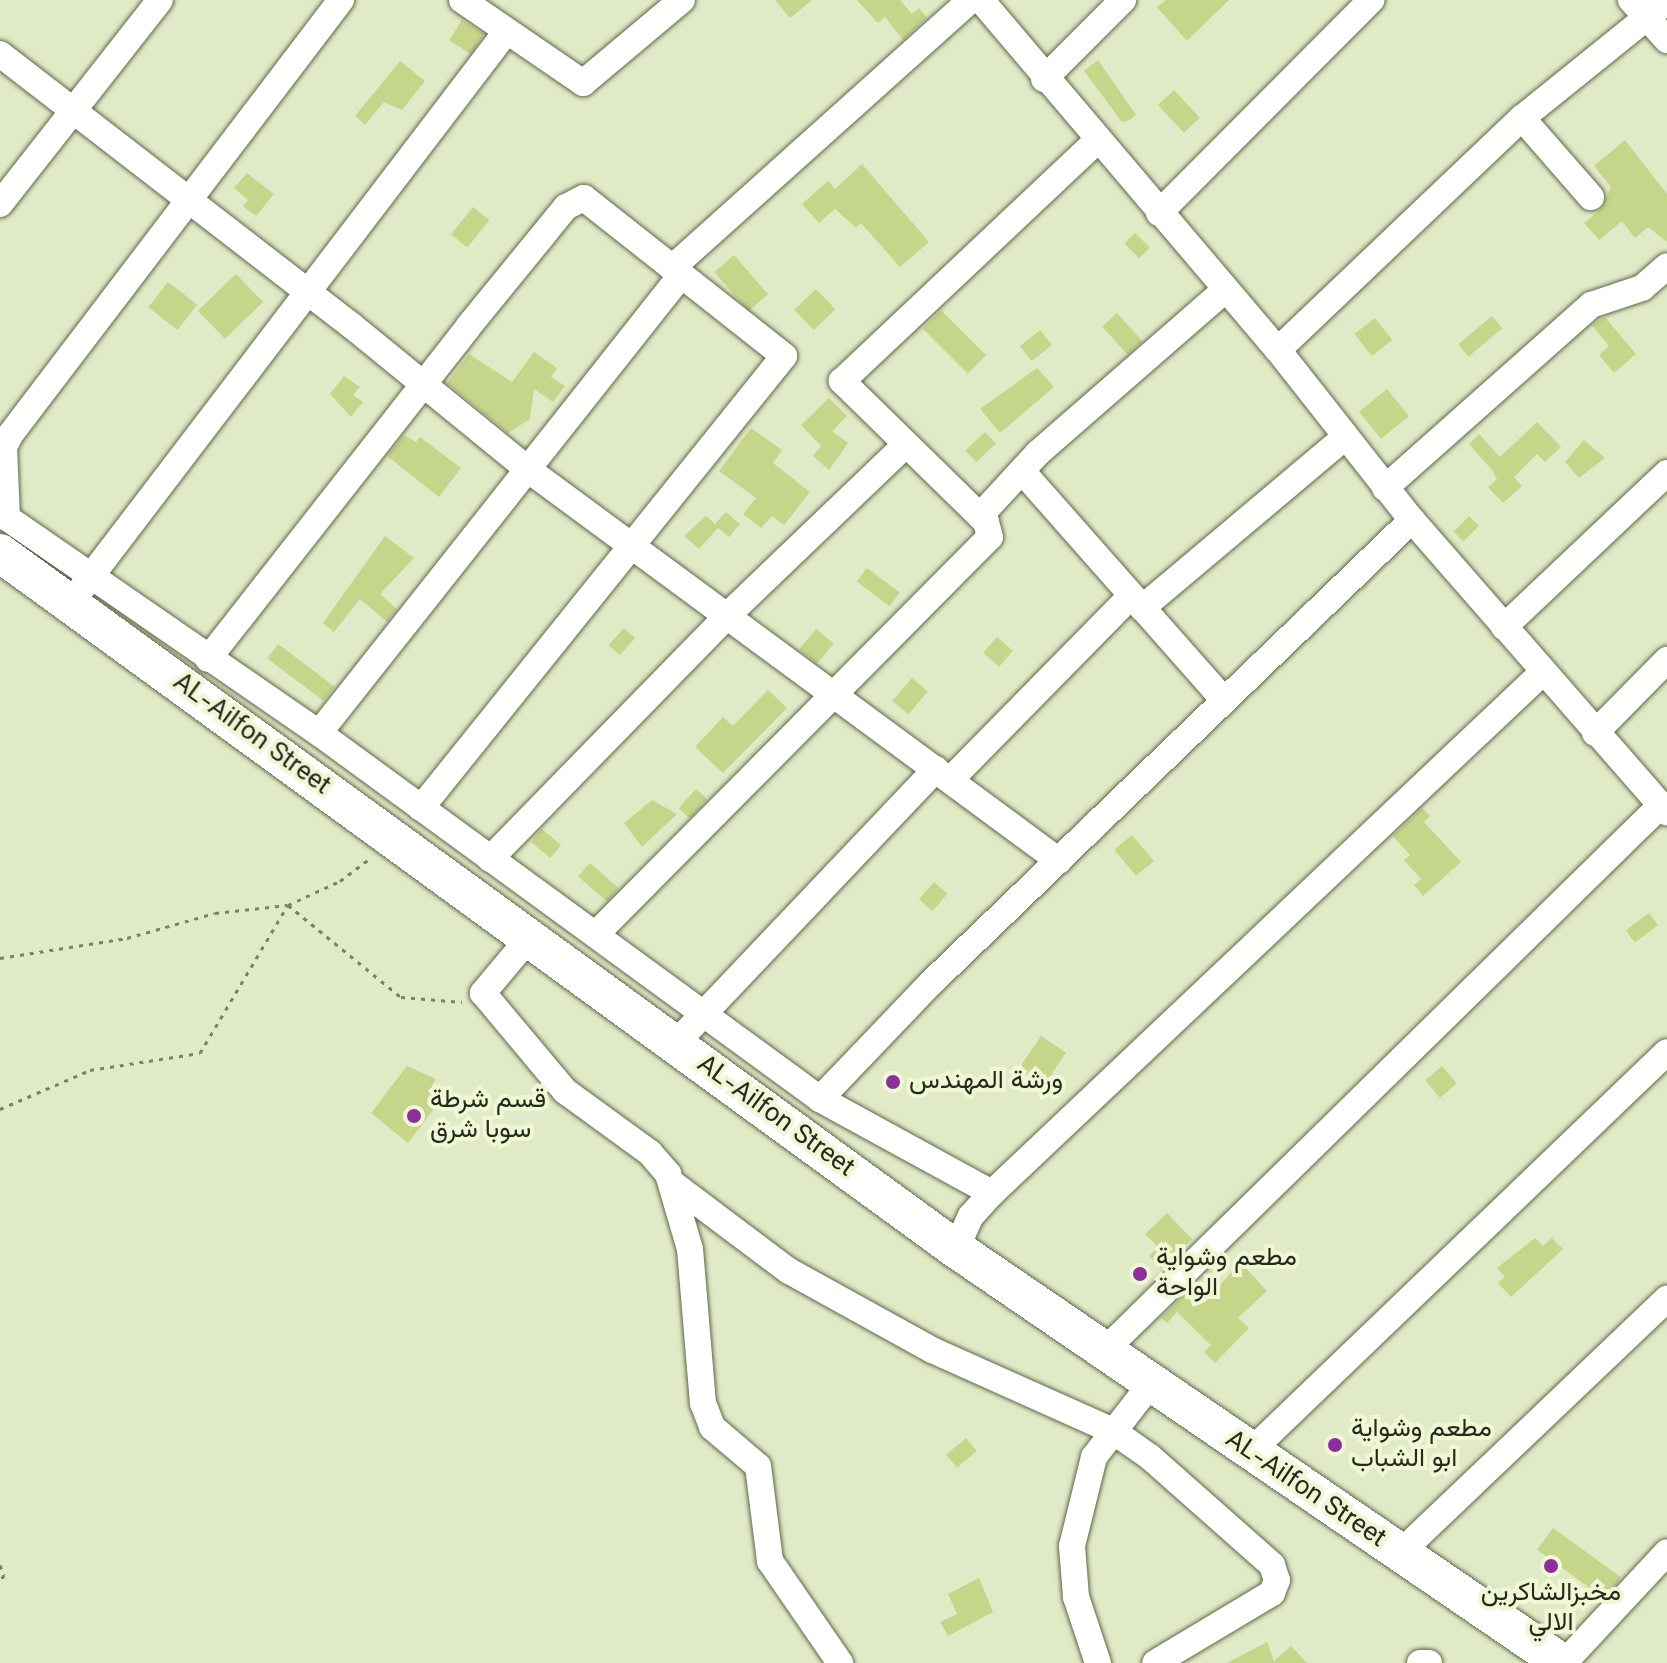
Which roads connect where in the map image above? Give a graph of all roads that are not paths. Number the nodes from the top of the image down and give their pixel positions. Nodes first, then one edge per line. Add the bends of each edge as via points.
1 (160, 0) edge
2 (341, 0) edge
3 (462, 0) edge
4 (682, 0) edge
5 (971, 0) edge
6 (981, 0) edge
7 (1123, 0) edge
8 (1667, 1) edge
9 (1355, 5) edge
10 (1637, 8) edge
11 (506, 32) junction
12 (1667, 40) edge
13 (0, 54) edge
14 (1044, 79) junction
15 (72, 111) junction
16 (1522, 118) junction
17 (1097, 141) junction
18 (1591, 197) dead end
19 (192, 201) junction
20 (0, 204) edge
21 (1159, 213) junction
22 (1667, 266) edge
23 (677, 271) junction
24 (1225, 290) junction
25 (307, 291) junction
26 (1278, 350) junction
27 (423, 384) junction
28 (1344, 438) junction
29 (904, 446) junction
30 (526, 468) junction
31 (1022, 471) junction
32 (1667, 473) edge
33 (1385, 488) junction
34 (980, 516) junction
35 (1412, 520) junction
36 (2, 528) edge
37 (631, 544) junction
38 (80, 590) junction
39 (1137, 602) junction
40 (729, 614) junction
41 (1504, 627) junction
42 (208, 659) junction
43 (1667, 660) edge
44 (1543, 672) junction
45 (834, 698) junction
46 (1224, 700) junction
47 (319, 733) junction
48 (1595, 733) junction
49 (944, 774) junction
50 (421, 808) junction
51 (1664, 808) edge
52 (490, 859) junction
53 (1059, 861) junction
54 (596, 934) junction
55 (529, 938) junction
56 (706, 1013) junction
57 (675, 1044) junction
58 (1667, 1052) edge
59 (820, 1099) junction
60 (673, 1184) junction
61 (992, 1193) junction
62 (956, 1249) junction
63 (1667, 1299) edge
64 (1102, 1353) junction
65 (1149, 1386) junction
66 (1113, 1431) junction
67 (1249, 1453) junction
68 (1667, 1552) edge
69 (1400, 1553) junction
70 (832, 1657) edge
71 (1098, 1663) edge
72 (1155, 1663) edge
73 (1420, 1663) edge
74 (1429, 1663) edge
75 (1563, 1663) edge

1 - 15 street
2 - 19 street
3 - 11 street
4 - 11 street via 583,83
5 - 23 street
6 - 14 street
7 - 14 street
8 - 10 street
9 - 21 street
10 - 12 street
10 - 16 street
11 - 25 street
13 - 15 street
14 - 17 street
15 - 19 street
15 - 20 street
16 - 18 street
16 - 26 street
17 - 21 street
17 - 29 street via 844,376 845,388
19 - 25 street
19 - 36 street via 10,435 4,447
21 - 24 street
22 - 33 street via 1642,288 1591,305
23 - 27 street via 584,198 575,200
23 - 30 street
23 - 37 street via 784,356
24 - 26 street
24 - 31 street
25 - 27 street
25 - 38 street
26 - 28 street
27 - 30 street
27 - 42 street
28 - 33 street
28 - 39 street
29 - 34 street
29 - 40 street
30 - 37 street
30 - 47 street
31 - 34 street
31 - 39 street
32 - 41 street
33 - 35 street
34 - 45 street via 990,527 990,537
35 - 41 street
35 - 46 street
36 - 38 highway, AL-Ailfon Street
37 - 40 street
37 - 50 street
38 - 42 street
38 - 55 highway, AL-Ailfon Street
39 - 46 street
39 - 49 street
40 - 45 street
40 - 52 street
41 - 44 street
42 - 47 street
43 - 48 street
44 - 48 street
44 - 61 street
45 - 49 street
45 - 54 street
46 - 53 street
47 - 50 street
48 - 51 street
49 - 53 street
49 - 56 street
50 - 52 street
51 - 64 street
52 - 54 street
53 - 59 street
54 - 56 street
55 - 57 highway, AL-Ailfon Street
55 - 60 street via 483,993 565,1091 650,1153
56 - 57 street
56 - 59 street
57 - 62 highway, AL-Ailfon Street
58 - 67 street
59 - 61 street
60 - 66 street via 789,1271 932,1350
60 - 70 street via 692,1260 691,1306 703,1403 712,1427 758,1466 770,1561
61 - 62 street via 971,1216
62 - 64 highway, AL-Ailfon Street
63 - 69 street
64 - 65 highway, AL-Ailfon Street
65 - 66 street
65 - 67 highway, AL-Ailfon Street
66 - 71 street via 1094,1457 1070,1559
66 - 72 street via 1261,1554 1277,1580 1272,1593 1259,1602
67 - 69 highway, AL-Ailfon Street
68 - 75 street
69 - 75 highway, AL-Ailfon Street
73 - 74 street

